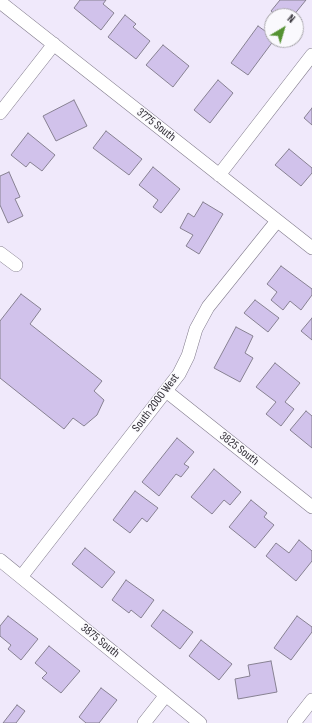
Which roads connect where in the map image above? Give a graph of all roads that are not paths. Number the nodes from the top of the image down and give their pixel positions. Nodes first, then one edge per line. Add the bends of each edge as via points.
1 (0, 2) edge
2 (54, 44) junction
3 (312, 55) edge
4 (0, 114) edge
5 (220, 175) junction
6 (277, 221) junction
7 (312, 248) edge
8 (0, 253) edge
9 (16, 265) dead end
10 (166, 391) junction
11 (312, 507) edge
12 (0, 560) edge
13 (21, 577) junction
14 (166, 695) junction
15 (312, 700) edge
16 (144, 723) edge
17 (200, 723) edge
18 (294, 723) edge

1 - 2 street, 3775 South
2 - 4 street
2 - 5 street, 3775 South
3 - 5 street
5 - 6 street, 3775 South
6 - 7 street, 3775 South
6 - 10 street, South 2000 West via 208,307 196,329 188,356
8 - 9 street
10 - 11 street, 3825 South
10 - 13 street, South 2000 West
12 - 13 street, 3875 South
13 - 14 street, 3875 South
14 - 16 street
14 - 17 street, 3875 South
15 - 18 street

